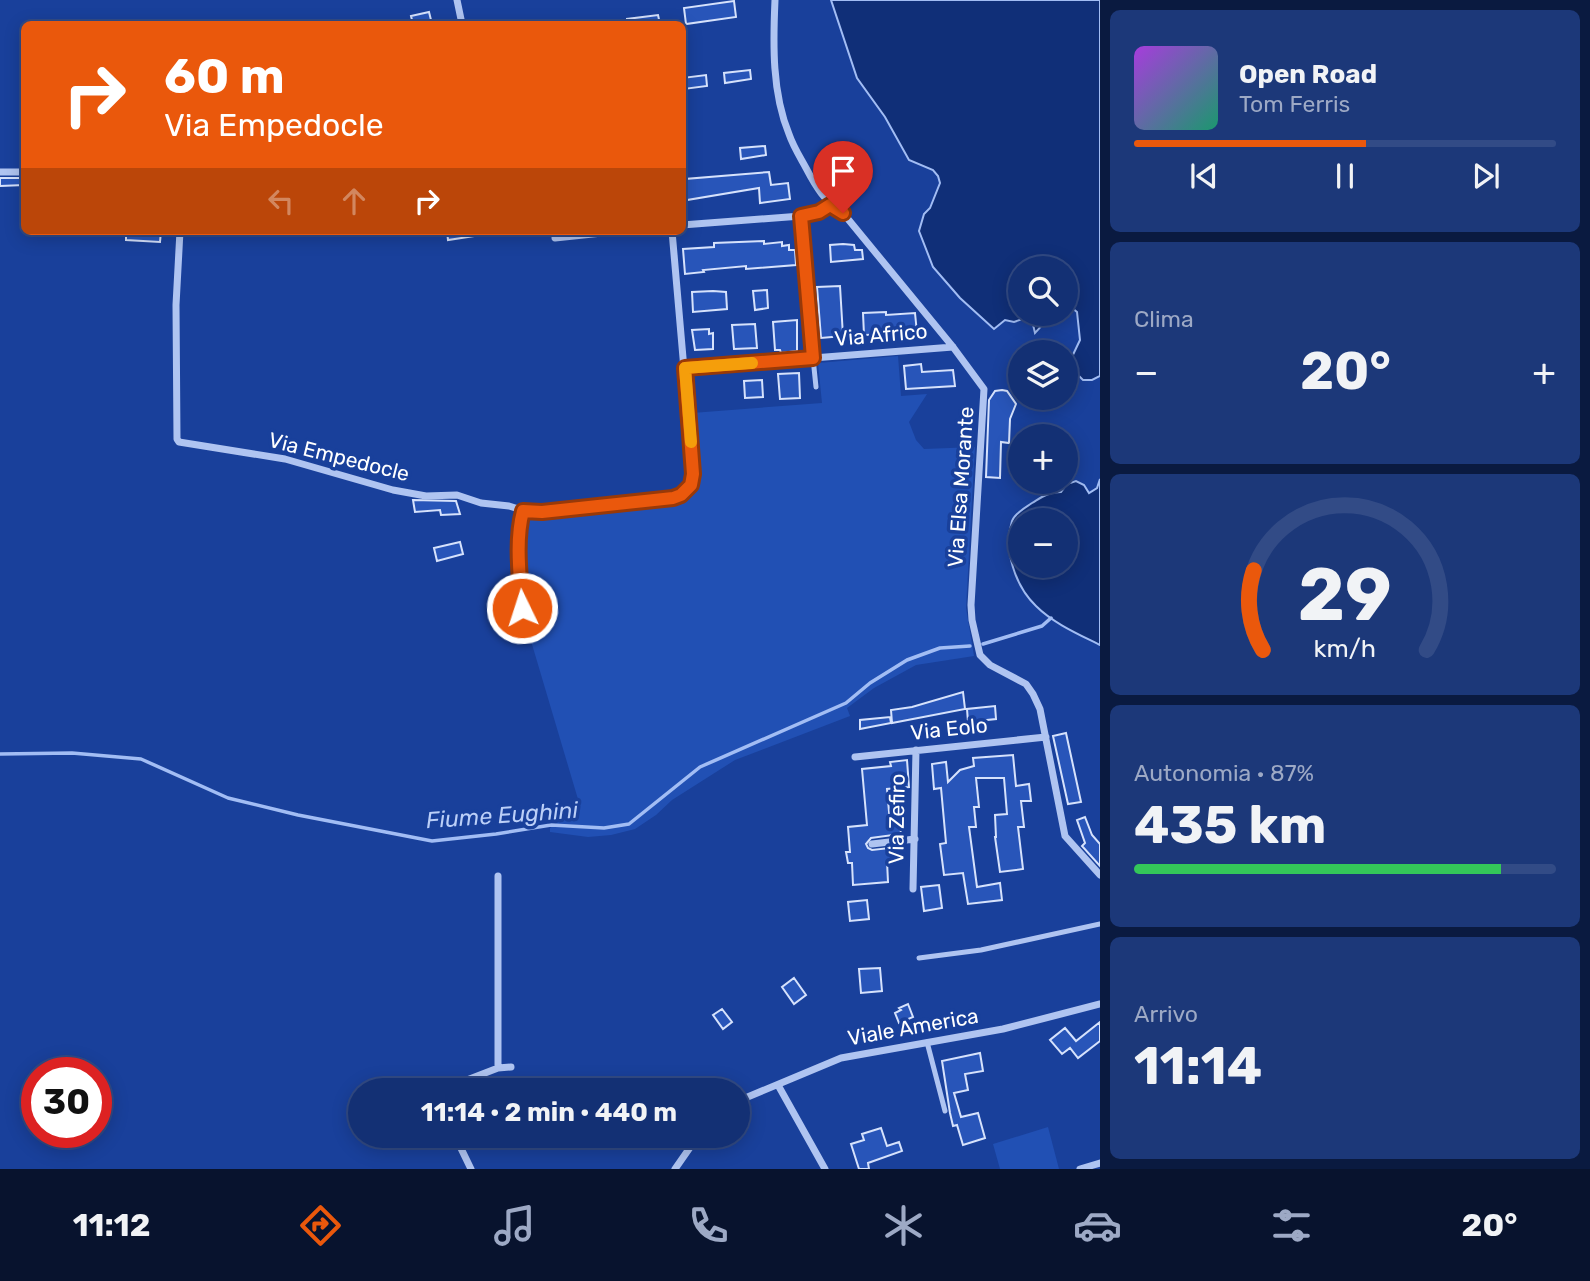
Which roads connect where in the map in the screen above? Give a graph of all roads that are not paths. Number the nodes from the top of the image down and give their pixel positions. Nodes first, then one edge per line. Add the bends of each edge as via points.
1 (457, 0) edge
2 (775, 0) edge
3 (461, 21) edge
4 (0, 172) edge
5 (21, 172) edge
6 (830, 205) junction
7 (801, 216) junction
8 (686, 225) edge
9 (180, 235) edge
10 (583, 235) edge
11 (672, 235) edge
12 (555, 238) dead end
13 (953, 347) junction
14 (813, 358) junction
15 (685, 368) junction
16 (816, 387) dead end
17 (523, 511) junction
18 (522, 608) dead end
19 (1046, 737) junction
20 (916, 750) junction
21 (855, 757) dead end
22 (915, 839) junction
23 (872, 844) dead end
24 (1100, 875) edge
25 (498, 876) dead end
26 (914, 889) dead end
27 (1100, 924) edge
28 (919, 958) dead end
29 (1100, 1004) edge
30 (927, 1042) junction
31 (511, 1067) dead end
32 (498, 1068) junction
33 (472, 1078) edge
34 (778, 1085) junction
35 (750, 1096) edge
36 (945, 1111) dead end
37 (461, 1148) edge
38 (690, 1148) edge
39 (1100, 1163) edge
40 (471, 1169) edge
41 (675, 1169) edge
42 (825, 1169) edge
43 (1080, 1169) edge

1 - 3 street
2 - 6 street, Via Elsa Morante via 773,48 788,134 817,190
4 - 5 street
6 - 7 street
6 - 13 street, Via Elsa Morante via 843,213
7 - 8 street
7 - 14 street
9 - 17 street, Via Empedocle via 176,305 179,442 285,459 393,490 457,495
10 - 12 street
11 - 15 street, Via Empedocle
13 - 14 street, Via Africo
13 - 19 street, Via Elsa Morante via 984,389 971,605 980,655 1029,687
14 - 15 street, Via Africo
14 - 16 lane
15 - 17 street, Via Empedocle via 693,474 685,492 659,500
17 - 18 street
19 - 20 street, Via Eolo
19 - 24 street, Via Elsa Morante via 1065,836
20 - 21 street, Via Eolo
20 - 22 street, Via Zefiro
22 - 23 street
22 - 26 street, Via Zefiro
25 - 32 street
27 - 28 lane via 981,950
29 - 30 street, Viale America via 1003,1029
30 - 34 street, Viale America via 841,1058
30 - 36 lane
31 - 32 street
32 - 33 street
34 - 35 street, Viale America
34 - 42 street
37 - 40 street
38 - 41 street
39 - 43 street

